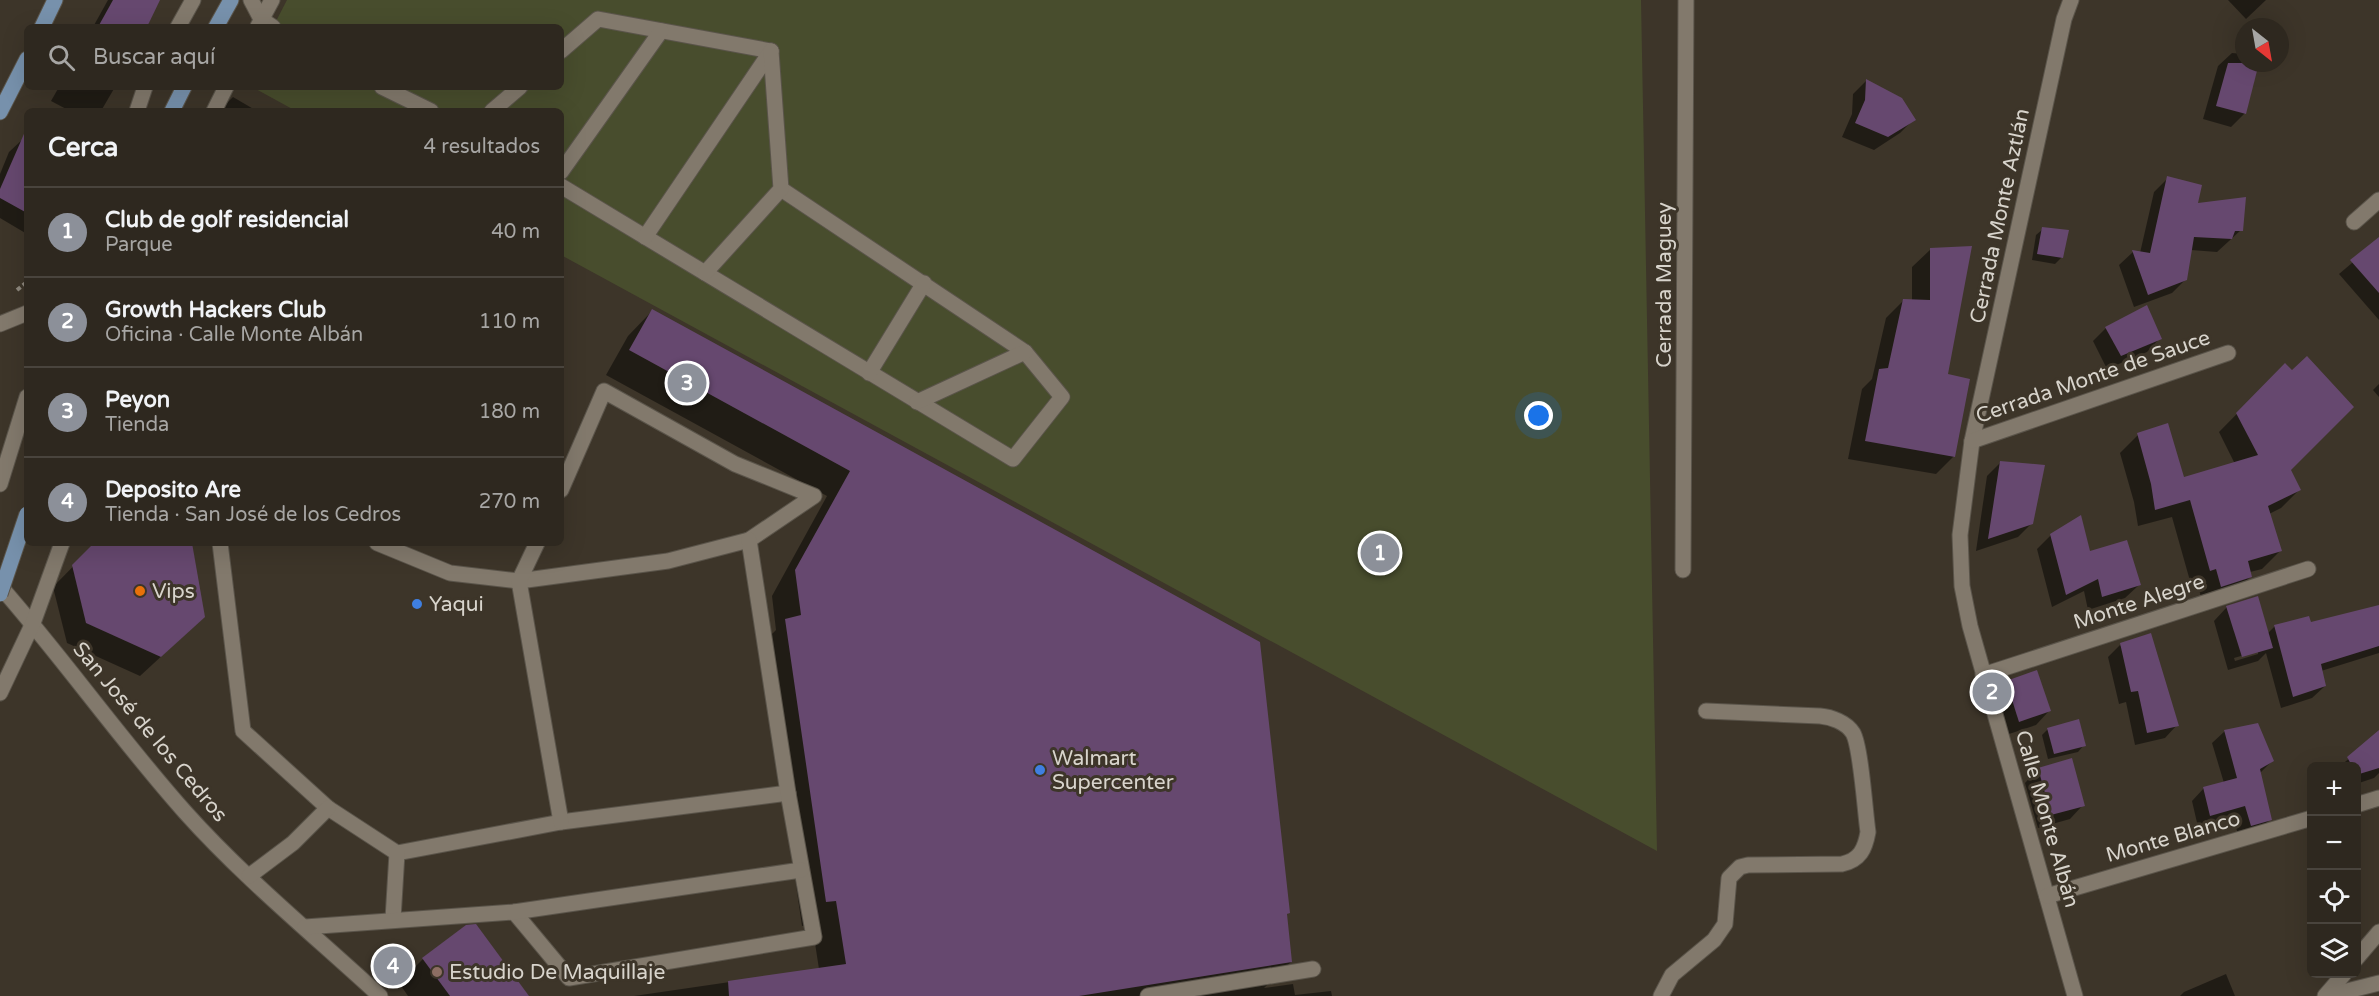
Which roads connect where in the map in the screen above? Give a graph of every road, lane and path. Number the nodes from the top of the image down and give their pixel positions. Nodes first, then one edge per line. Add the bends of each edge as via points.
1 (55, 0) edge
2 (193, 0) edge
3 (231, 0) edge
4 (251, 0) edge
5 (272, 0) edge
6 (1686, 0) edge
7 (2072, 0) edge
8 (43, 24) edge
9 (180, 24) edge
10 (218, 24) edge
11 (264, 24) edge
12 (661, 31) junction
13 (564, 48) edge
14 (771, 51) junction
15 (24, 65) edge
16 (145, 90) edge
17 (182, 90) edge
18 (224, 90) edge
19 (388, 90) edge
20 (516, 90) edge
21 (3, 107) edge
22 (137, 108) edge
23 (174, 108) edge
24 (216, 108) edge
25 (425, 108) edge
26 (496, 108) edge
27 (0, 118) edge
28 (564, 168) edge
29 (564, 188) edge
30 (781, 189) junction
31 (2379, 200) edge
32 (2354, 222) dead end
33 (645, 237) junction
34 (705, 273) junction
35 (924, 283) junction
36 (24, 314) edge
37 (0, 324) edge
38 (1025, 352) junction
39 (2228, 352) dead end
40 (869, 373) junction
41 (917, 402) junction
42 (24, 407) edge
43 (1972, 441) junction
44 (564, 483) edge
45 (0, 484) edge
46 (24, 523) edge
47 (749, 540) junction
48 (61, 546) edge
49 (220, 546) edge
50 (383, 546) edge
51 (536, 546) edge
52 (2308, 569) dead end
53 (1683, 570) dead end
54 (519, 581) junction
55 (0, 586) edge
56 (0, 594) edge
57 (33, 623) junction
58 (1983, 675) junction
59 (0, 693) edge
60 (1706, 711) dead end
61 (788, 794) junction
62 (2379, 798) edge
63 (2361, 803) edge
64 (328, 808) junction
65 (2307, 819) edge
66 (561, 822) junction
67 (397, 853) junction
68 (801, 870) junction
69 (249, 876) junction
70 (2047, 896) junction
71 (514, 912) junction
72 (393, 919) junction
73 (305, 927) junction
74 (2379, 932) edge
75 (2361, 953) edge
76 (1313, 969) dead end
77 (2341, 978) edge
78 (2379, 983) edge
79 (380, 996) edge
80 (1148, 996) edge
81 (1661, 996) edge
82 (2075, 996) edge
83 (2326, 996) edge

1 - 8 main road
2 - 9 street
3 - 10 main road
4 - 11 street
5 - 11 street
6 - 53 street, Cerrada Maguey
7 - 43 street, Cerrada Monte Aztlán via 2064,19
12 - 13 street via 598,19
12 - 14 street
12 - 28 street
14 - 30 street
14 - 33 street
15 - 21 main road
16 - 22 street
17 - 23 main road
18 - 24 street
19 - 25 street
20 - 26 street
21 - 27 street
29 - 33 street
30 - 34 street
30 - 35 street
31 - 32 street
33 - 34 street
34 - 40 street
35 - 38 street
35 - 40 street
36 - 37 street
38 - 41 street
38 - 41 street via 1062,397 1013,459
39 - 43 street, Cerrada Monte de Sauce
40 - 41 street
42 - 45 street
43 - 58 street, Calle Monte Albán via 1960,535 1962,586
44 - 47 street via 604,392 735,464 814,496
46 - 56 main road, bridge
47 - 54 street via 668,561
47 - 61 street
48 - 57 street
49 - 64 street via 243,731
50 - 54 street via 450,573
51 - 54 street
52 - 58 street, Monte Alegre
54 - 66 street
55 - 57 street, San José de los Cedros
57 - 59 street
57 - 69 street, San José de los Cedros via 185,812
58 - 70 street, Calle Monte Albán
60 - 81 street via 1834,718 1852,732 1857,748 1868,832 1860,855 1852,862 1740,867 1730,878 1725,924 1714,940 1672,975
61 - 66 street
61 - 68 street
62 - 63 street
64 - 67 street
64 - 69 street via 293,843
65 - 70 street, Monte Blanco
66 - 67 street
67 - 72 street
68 - 71 street
68 - 71 street via 814,937 569,978
69 - 73 street, San José de los Cedros
70 - 82 street, Calle Monte Albán
71 - 72 street
72 - 73 street
73 - 79 street, San José de los Cedros
74 - 75 street
76 - 80 street
77 - 83 street
78 - 83 street

